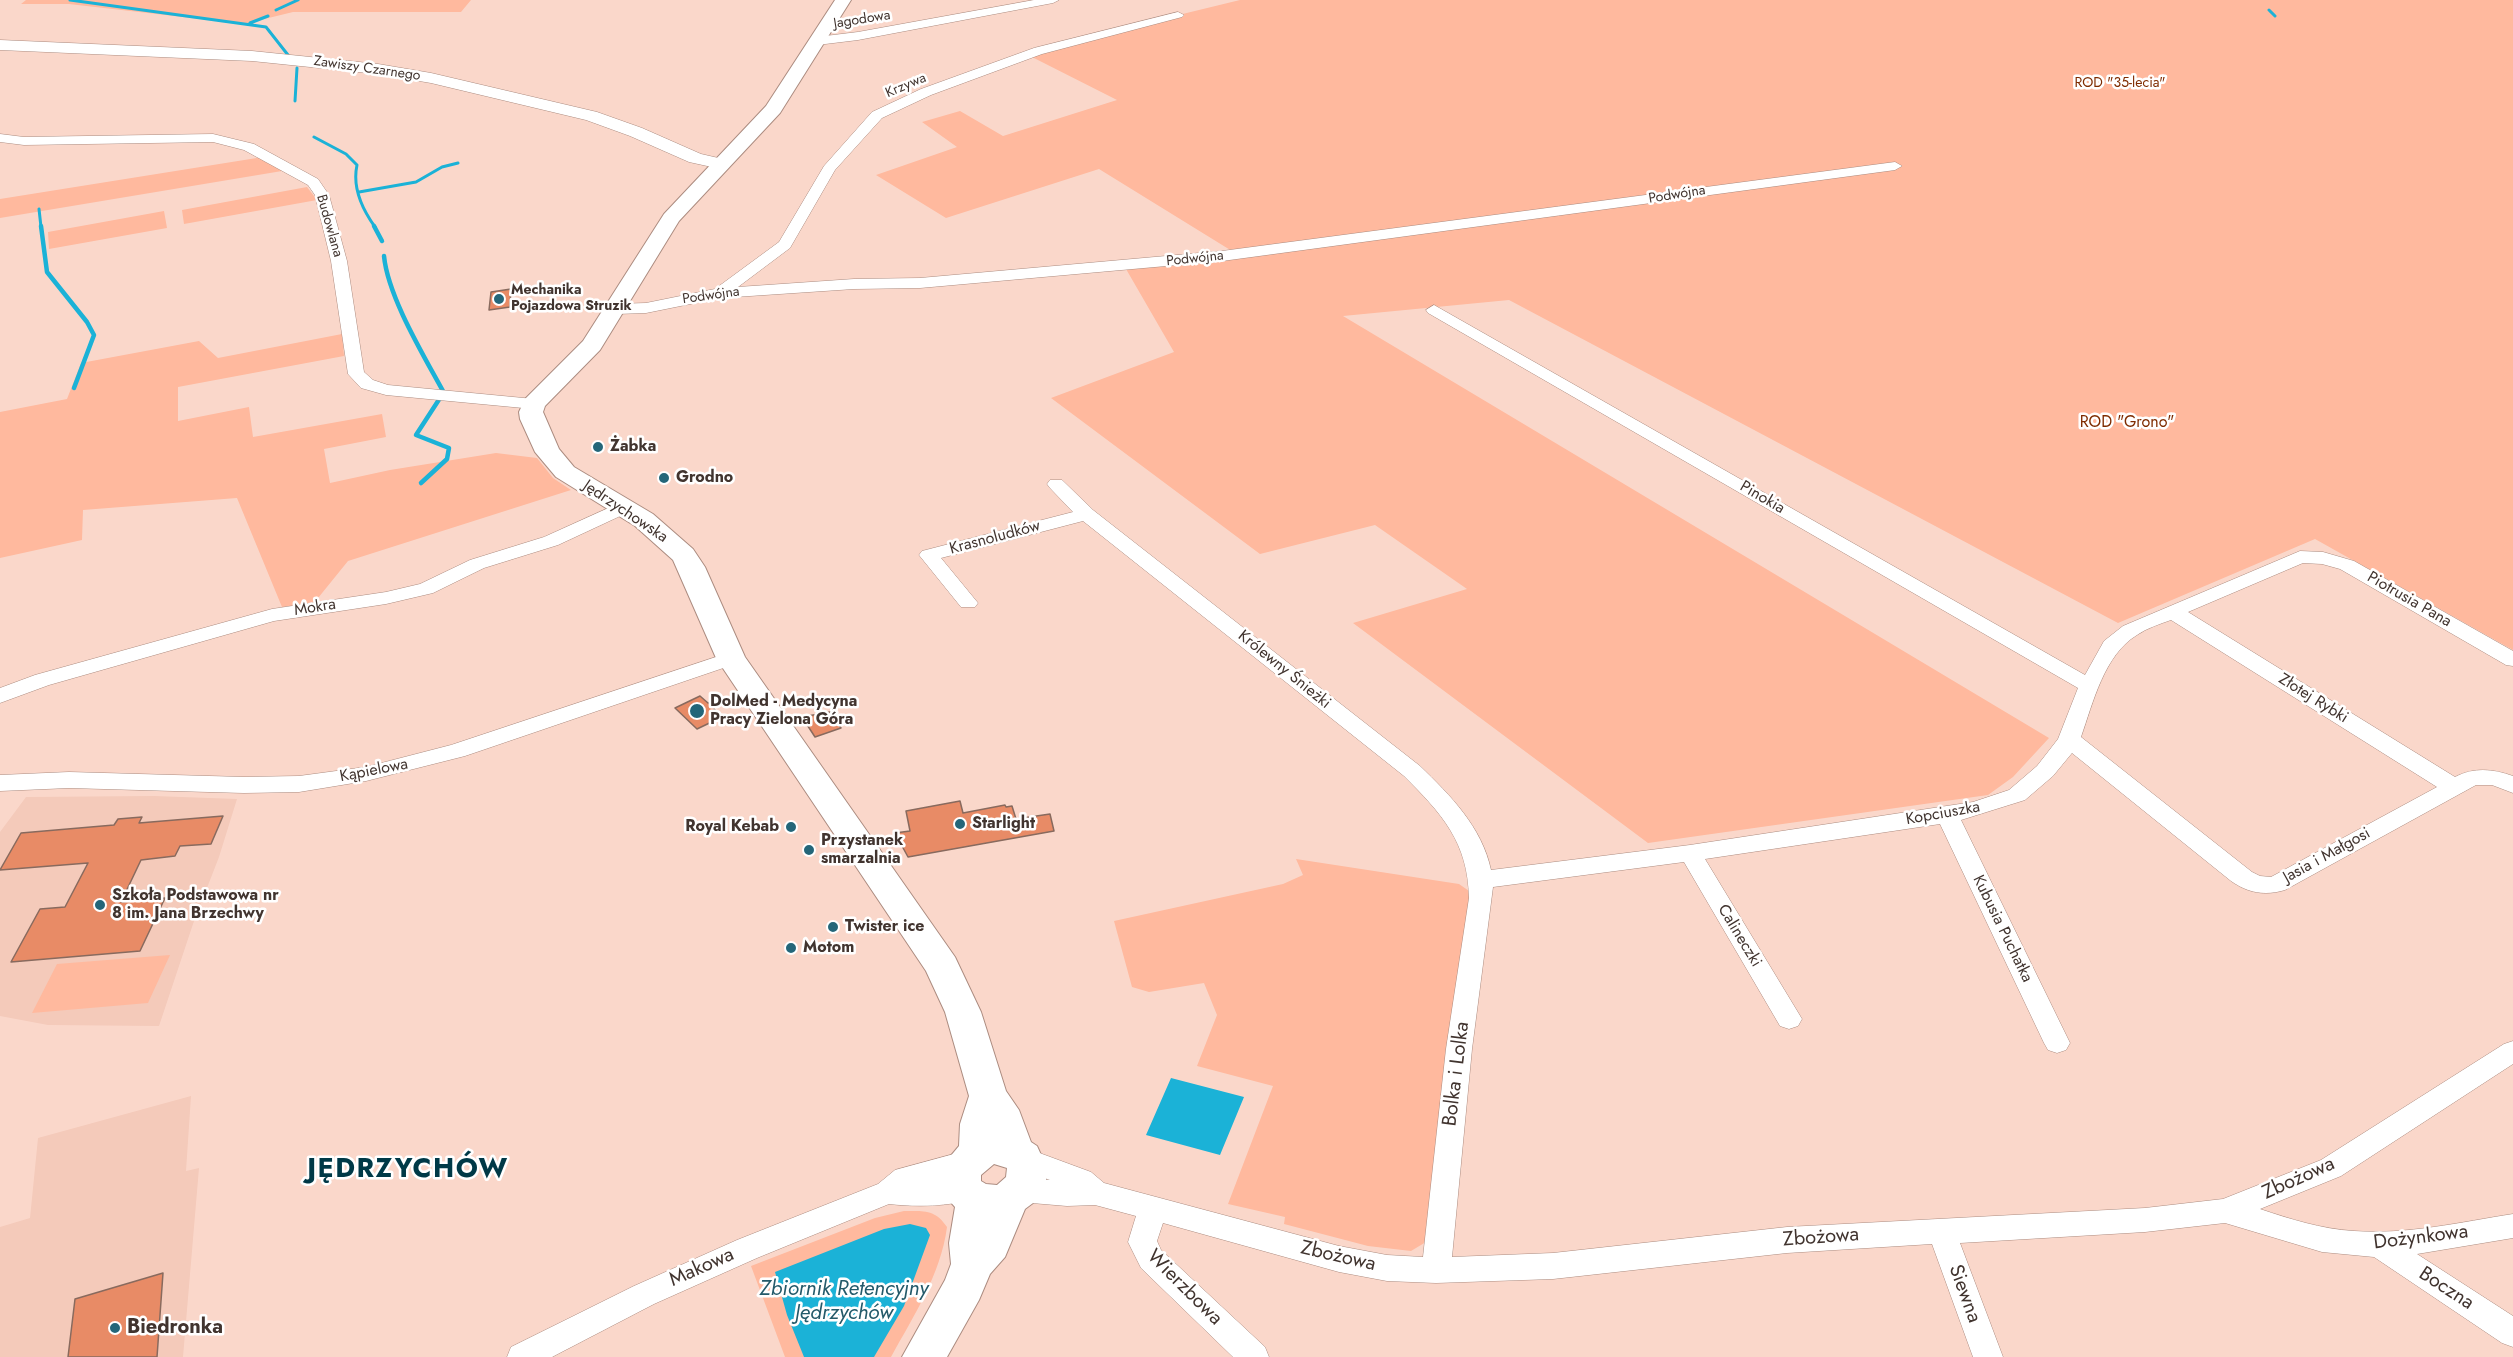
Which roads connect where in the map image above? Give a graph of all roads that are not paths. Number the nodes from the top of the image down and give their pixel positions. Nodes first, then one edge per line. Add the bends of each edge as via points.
1 (843, 0) edge
2 (1053, 0) edge
3 (1178, 15) dead end
4 (817, 41) junction
5 (0, 45) edge
6 (0, 138) edge
7 (721, 164) junction
8 (1895, 166) dead end
9 (720, 293) junction
10 (616, 309) junction
11 (1434, 310) dead end
12 (534, 404) junction
13 (1056, 484) dead end
14 (624, 507) junction
15 (1086, 514) junction
16 (2300, 557) joint
17 (968, 603) dead end
18 (2173, 612) junction
19 (731, 658) junction
20 (2513, 660) edge
21 (2089, 686) junction
22 (0, 696) edge
23 (2069, 740) junction
24 (0, 783) edge
25 (2513, 785) edge
26 (2453, 786) junction
27 (1947, 814) junction
28 (1690, 853) junction
29 (1482, 880) junction
30 (1789, 1019) dead end
31 (2057, 1043) dead end
32 (2513, 1051) edge
33 (994, 1175) junction
34 (1153, 1209) junction
35 (2225, 1211) junction
36 (2513, 1226) edge
37 (1941, 1230) junction
38 (2379, 1245) junction
39 (1436, 1269) junction
40 (2513, 1333) edge
41 (522, 1357) edge
42 (924, 1357) edge
43 (1254, 1357) edge
44 (1988, 1357) edge

1 - 4 main road
2 - 4 street, Jagodowa
3 - 9 street, Krzywa via 1038,51 926,92 877,115 833,163 785,245
4 - 7 main road via 774,108
5 - 7 street, Zawiszy Czarnego via 252,56 378,69 591,116 695,158
6 - 12 street, Budowlana via 213,138 267,155 313,182 322,195 339,261 356,374 367,384 386,390
7 - 10 main road via 671,218
8 - 9 street, Podwójna via 1222,256 920,283
9 - 10 street, Podwójna via 646,308
10 - 12 main road via 592,345
11 - 21 street, Pinokia
12 - 14 main road, Jędrzychowska via 532,419 555,462
13 - 15 street, Królewny Śnieżki
14 - 19 main road, Jędrzychowska via 671,542 691,567
14 - 22 street, Mokra via 551,541 477,564 426,588 272,615 52,676
15 - 17 street, Krasnoludków via 929,555
15 - 29 street, Królewny Śnieżki via 1412,771 1467,832
16 - 18 street, Kopciuszka
16 - 20 street, Piotrusia Pana via 2347,565
18 - 21 street, Kopciuszka via 2130,630 2111,645
18 - 26 street, Złotej Rybki
19 - 24 street, Kąpielowa via 457,751 366,774 299,784 69,780
19 - 33 main road, Jędrzychowska via 942,966 967,1021 987,1096 980,1124
21 - 23 street, Kopciuszka
23 - 26 street, Jasia i Małgosi via 2239,875 2269,886
23 - 27 street, Kopciuszka via 2045,771 2017,795
25 - 26 street, Jasia i Małgosi via 2484,776
27 - 28 street, Kopciuszka
27 - 31 street, Kubusia Puchatka
28 - 29 street, Kopciuszka
28 - 30 street, Calineczki
29 - 39 street, Bolka i Lolka
32 - 35 street, Zbożowa via 2331,1167
33 - 34 street, Zbożowa via 1041,1190 1078,1196 1095,1193
33 - 41 street, Makowa via 904,1194 888,1192 644,1294
33 - 42 main road, Jędrzychowska via 990,1244 972,1264 964,1287
34 - 39 street, Zbożowa via 1339,1259 1387,1268
34 - 43 street, Wierzbowa via 1142,1242 1151,1259
35 - 37 street, Zbożowa via 2121,1222
35 - 38 street, Dożynkowa via 2329,1241
36 - 38 street, Dożynkowa
37 - 39 street, Zbożowa via 1787,1240 1553,1266
37 - 44 street, Siewna
38 - 40 street, Boczna

